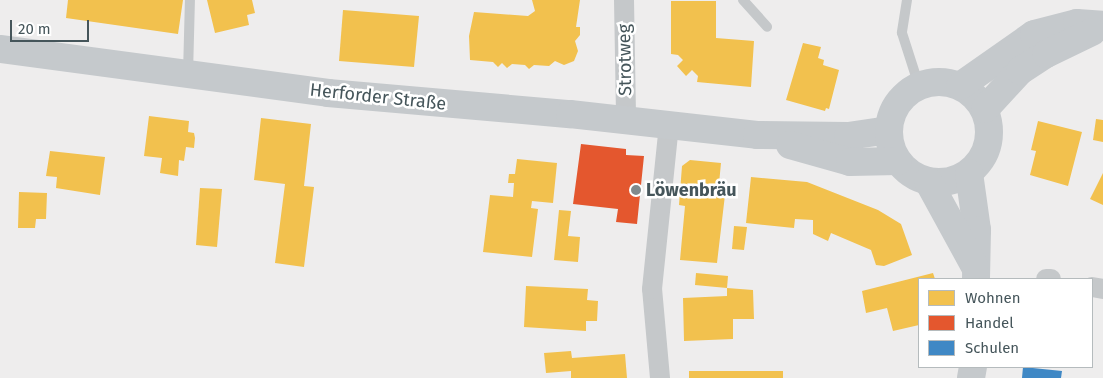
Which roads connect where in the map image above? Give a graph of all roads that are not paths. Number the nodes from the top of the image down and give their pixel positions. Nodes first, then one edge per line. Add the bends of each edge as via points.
1 (190, 0) edge
2 (624, 0) edge
3 (744, 0) edge
4 (907, 0) edge
5 (1103, 26) edge
6 (767, 27) dead end
7 (0, 49) edge
8 (187, 75) junction
9 (920, 86) junction
10 (960, 86) junction
11 (985, 109) junction
12 (626, 120) junction
13 (669, 124) junction
14 (889, 130) junction
15 (757, 135) junction
16 (898, 161) junction
17 (969, 173) junction
18 (928, 181) junction
19 (975, 272) edge
20 (660, 378) edge

1 - 8 lane
2 - 12 street, Strotweg
3 - 6 lane
4 - 9 lane via 902,32
5 - 10 main road via 1077,23 1034,34
5 - 11 main road via 1046,54 1020,71
7 - 8 main road, Herforder Straße
8 - 12 main road, Herforder Straße via 338,94
9 - 10 main road via 940,81
9 - 14 main road via 904,96 893,112
10 - 11 main road via 975,95
11 - 17 main road via 990,132 985,155
12 - 13 main road, Herforder Straße
13 - 15 main road, Herforder Straße
13 - 20 street via 652,289
14 - 15 main road, Herforder Straße via 848,136
14 - 16 main road via 891,146
15 - 16 main road, Herforder Straße via 850,162
16 - 18 main road via 911,174
17 - 18 main road via 950,182
17 - 19 main road via 976,230
18 - 19 main road

